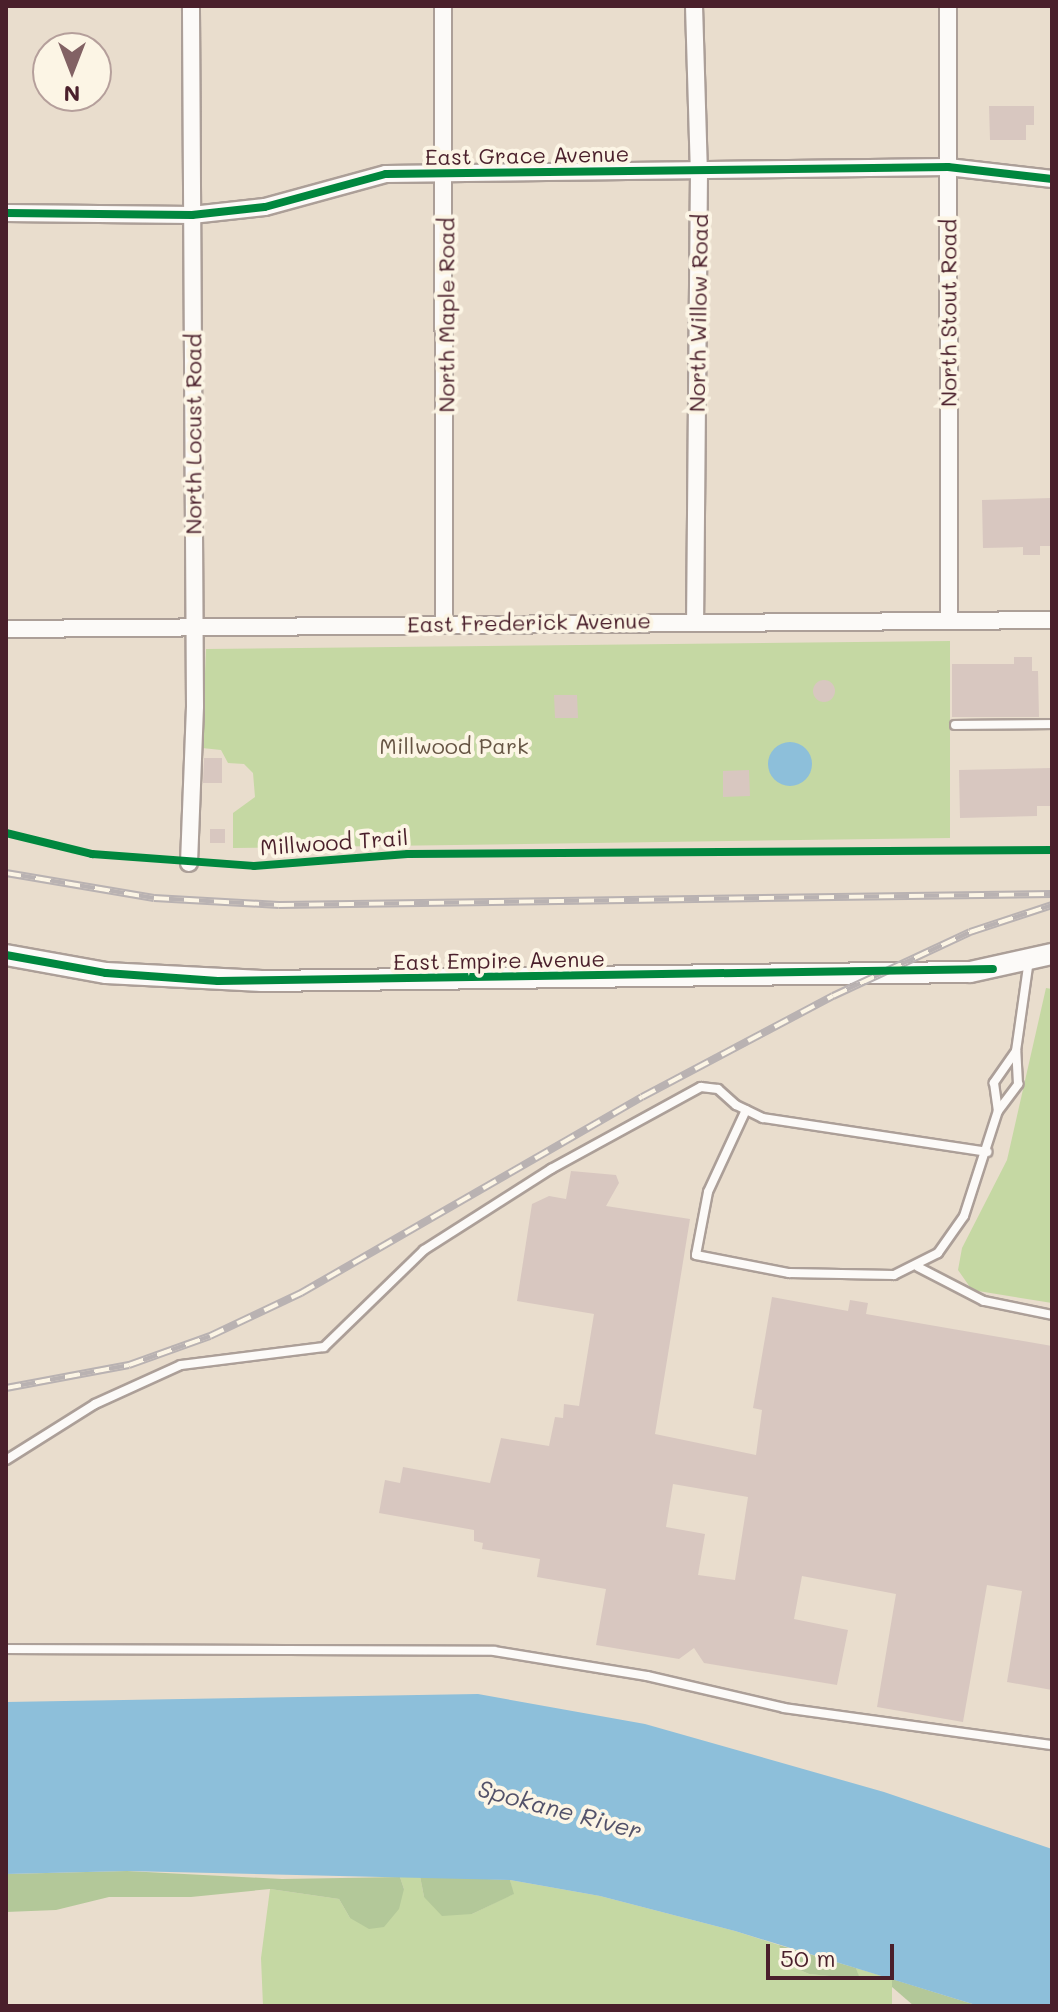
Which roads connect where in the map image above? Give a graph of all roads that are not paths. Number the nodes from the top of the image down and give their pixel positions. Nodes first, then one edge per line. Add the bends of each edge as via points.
1 (191, 6) edge
2 (443, 6) edge
3 (694, 6) edge
4 (948, 6) edge
5 (948, 167) junction
6 (699, 171) junction
7 (447, 174) junction
8 (1052, 179) edge
9 (6, 213) edge
10 (192, 215) junction
11 (695, 619) junction
12 (949, 620) junction
13 (1052, 620) edge
14 (444, 623) junction
15 (194, 625) junction
16 (6, 629) edge
17 (1052, 724) edge
18 (955, 725) dead end
19 (189, 863) dead end
20 (1052, 954) edge
21 (6, 955) edge
22 (1030, 959) junction
23 (1016, 1051) junction
24 (746, 1110) junction
25 (998, 1111) junction
26 (987, 1152) junction
27 (918, 1267) junction
28 (1052, 1315) edge
29 (6, 1460) edge
30 (6, 1649) edge
31 (1052, 1745) edge

1 - 10 street, North Locust Road
2 - 7 street, North Maple Road
3 - 6 street, North Willow Road
4 - 5 street, North Stout Road
5 - 6 street, East Grace Avenue
5 - 8 street, East Grace Avenue
5 - 12 street, North Stout Road
6 - 7 street, East Grace Avenue
6 - 11 street, North Willow Road
7 - 10 street, East Grace Avenue via 386,174 265,207
7 - 14 street, North Maple Road
9 - 10 street, East Grace Avenue
10 - 15 street, North Locust Road
11 - 12 street, East Frederick Avenue
11 - 14 street, East Frederick Avenue
12 - 13 street, East Frederick Avenue
14 - 15 street, East Frederick Avenue
15 - 16 street, East Frederick Avenue
15 - 19 street, North Locust Road
17 - 18 lane
20 - 22 street, East Empire Avenue
21 - 22 street, East Empire Avenue via 106,973 218,981 970,972
22 - 23 lane
23 - 25 lane via 1018,1084
23 - 25 lane via 1000,1067 994,1083
24 - 26 lane via 763,1118
24 - 27 lane via 708,1192 696,1255 789,1273 894,1275
24 - 29 lane via 718,1089 701,1087 678,1096 424,1250 324,1347 181,1365 95,1404
25 - 26 lane
26 - 27 lane via 964,1216 938,1253
27 - 28 lane via 984,1301
30 - 31 lane via 494,1651 647,1676 784,1708

